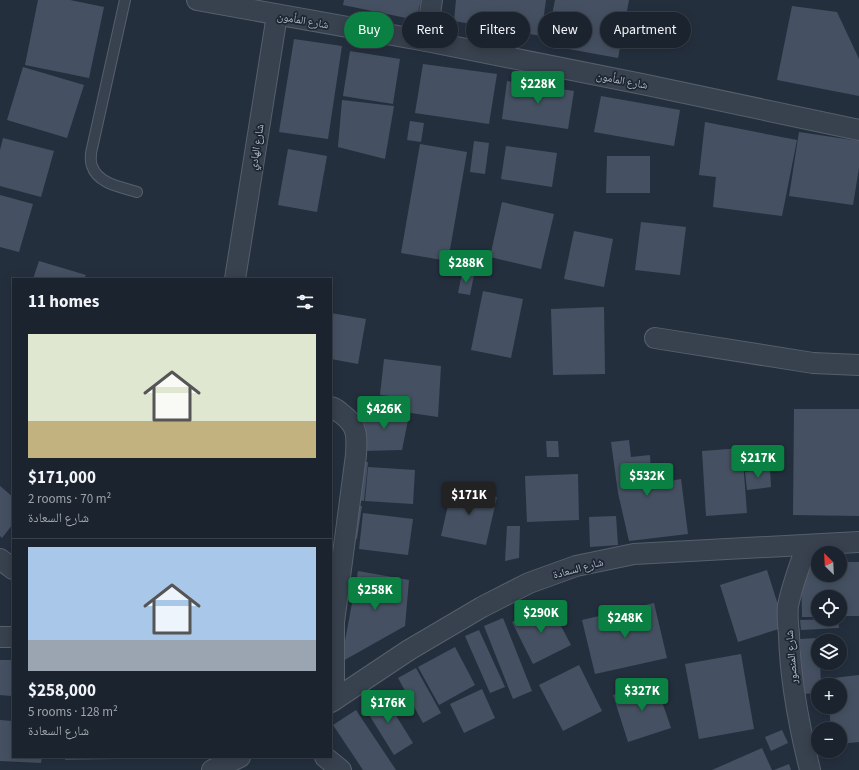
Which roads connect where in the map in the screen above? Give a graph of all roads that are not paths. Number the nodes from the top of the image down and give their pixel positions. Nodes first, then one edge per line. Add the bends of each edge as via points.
1 (125, 0) edge
2 (197, 0) edge
3 (432, 0) edge
4 (430, 12) edge
5 (278, 15) junction
6 (402, 37) edge
7 (458, 47) edge
8 (859, 114) edge
9 (833, 124) junction
10 (859, 130) edge
11 (137, 192) dead end
12 (235, 278) edge
13 (655, 338) dead end
14 (859, 365) edge
15 (332, 407) edge
16 (859, 542) edge
17 (807, 544) junction
18 (0, 559) edge
19 (12, 568) edge
20 (0, 637) edge
21 (12, 637) edge
22 (332, 701) edge
23 (238, 758) edge
24 (326, 758) edge
25 (212, 770) edge
26 (341, 770) edge
27 (810, 770) edge

1 - 11 lane via 90,153 91,165 98,176 108,184
2 - 5 street, شارع المأمون
3 - 4 street
5 - 6 street, شارع المأمون
5 - 12 street, شارع الهادي
7 - 9 street, شارع المأمون
8 - 9 street
9 - 10 street, شارع المأمون
13 - 14 street via 813,363
15 - 22 street via 348,418 355,428 357,438 334,622
16 - 17 street, شارع السعادة
17 - 22 street, شارع السعادة via 634,554 576,566 529,583 482,607 409,650
17 - 27 street, شارع المنصور via 796,573 788,608 793,679
18 - 19 street
20 - 21 street
23 - 25 street
24 - 26 street

